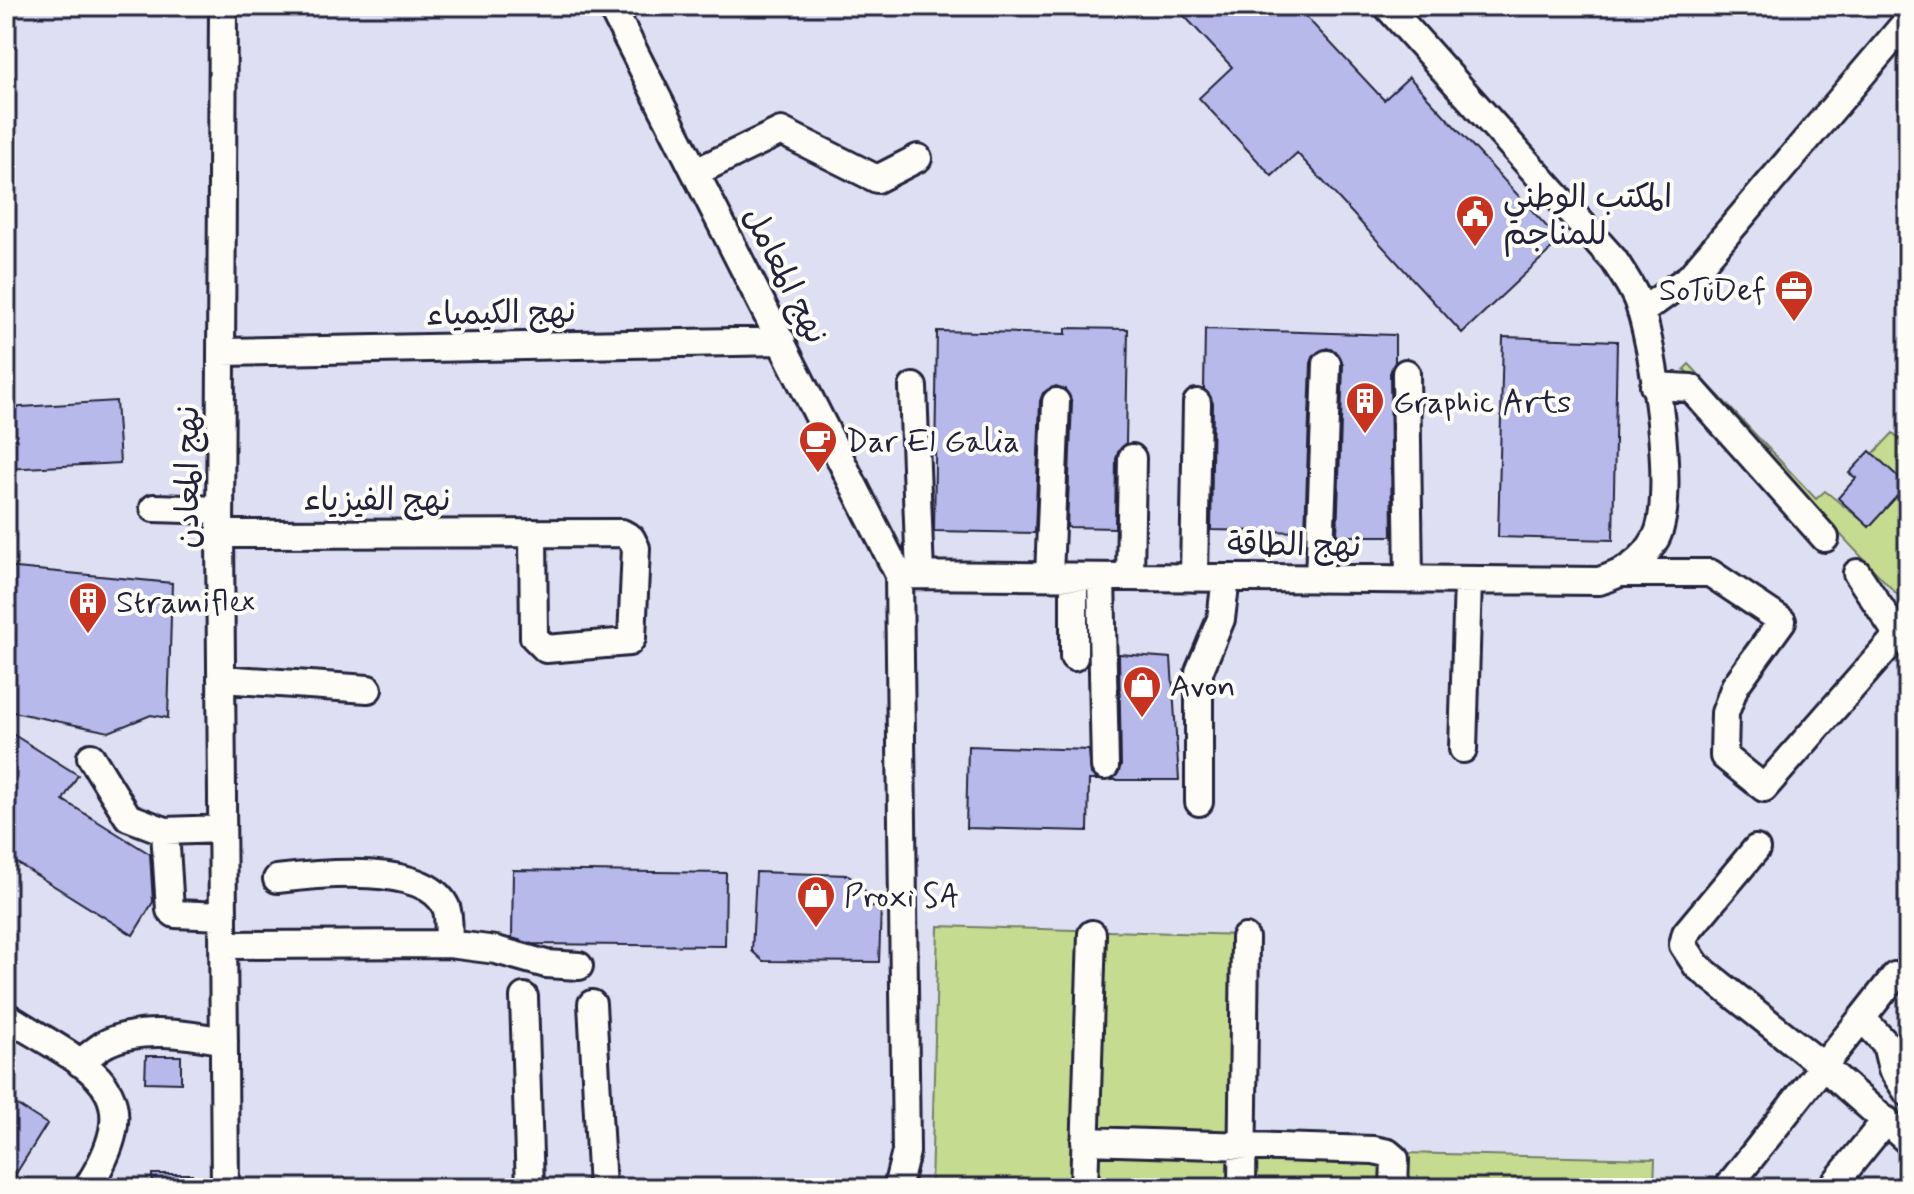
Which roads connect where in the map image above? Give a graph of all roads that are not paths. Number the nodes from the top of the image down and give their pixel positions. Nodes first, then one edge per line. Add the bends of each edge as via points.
1 (223, 6) edge
2 (611, 6) edge
3 (1387, 6) edge
4 (1908, 20) edge
5 (918, 158) dead end
6 (696, 172) junction
7 (1641, 312) junction
8 (782, 341) junction
9 (222, 352) junction
10 (1327, 364) dead end
11 (1406, 373) dead end
12 (1654, 386) junction
13 (913, 387) dead end
14 (1056, 402) dead end
15 (1197, 403) dead end
16 (1132, 458) dead end
17 (154, 508) dead end
18 (220, 522) junction
19 (533, 533) junction
20 (1825, 538) dead end
21 (1624, 573) junction
22 (1857, 573) dead end
23 (910, 575) junction
24 (1062, 576) junction
25 (1101, 577) junction
26 (1130, 577) junction
27 (1194, 578) junction
28 (1226, 578) junction
29 (1319, 579) junction
30 (1409, 580) junction
31 (1468, 580) junction
32 (1074, 657) dead end
33 (221, 679) junction
34 (368, 689) dead end
35 (1463, 749) dead end
36 (91, 757) dead end
37 (1105, 766) dead end
38 (1199, 802) dead end
39 (222, 829) junction
40 (165, 831) junction
41 (1756, 849) dead end
42 (277, 879) dead end
43 (223, 916) junction
44 (1092, 934) dead end
45 (1245, 938) dead end
46 (449, 944) junction
47 (224, 945) junction
48 (579, 966) dead end
49 (1895, 976) dead end
50 (524, 997) dead end
51 (592, 1004) dead end
52 (6, 1016) edge
53 (1862, 1018) junction
54 (224, 1041) junction
55 (80, 1063) junction
56 (1823, 1066) junction
57 (1908, 1093) edge
58 (1886, 1120) junction
59 (1085, 1141) junction
60 (1908, 1141) edge
61 (1242, 1146) junction
62 (87, 1188) edge
63 (225, 1188) edge
64 (530, 1188) edge
65 (602, 1188) edge
66 (897, 1188) edge
67 (1084, 1188) edge
68 (1242, 1188) edge
69 (1394, 1188) edge
70 (1727, 1188) edge
71 (1831, 1188) edge

1 - 9 street, نهج المعادن
2 - 6 street, نهج المعامل
3 - 7 street via 1614,260
4 - 7 street via 1690,277
5 - 6 street via 877,179 781,131
6 - 8 street, نهج المعامل
7 - 12 street
8 - 9 street, نهج الكيمياء
8 - 23 street, نهج المعامل
9 - 18 street, نهج المعادن
10 - 29 street
11 - 30 street
12 - 20 street via 1691,388
12 - 21 street via 1666,483 1664,509 1657,536
13 - 23 street
14 - 24 street
15 - 27 street
16 - 26 street
17 - 18 street, نهج الفيزياء
18 - 19 street, نهج الفيزياء
18 - 33 street, نهج المعادن
19 - 19 street, نهج الفيزياء via 622,533 631,538 636,548 629,642 540,646 534,637
21 - 22 street, نهج الطاقة via 1710,573 1782,621 1735,686 1725,713 1724,756 1764,788 1898,635
21 - 31 street, نهج الطاقة via 1599,581
23 - 24 street, نهج الطاقة
23 - 66 street via 906,1152
24 - 25 street, نهج الطاقة
24 - 32 street
25 - 26 street, نهج الطاقة
25 - 37 street
26 - 27 street, نهج الطاقة
27 - 28 street, نهج الطاقة
28 - 29 street, نهج الطاقة
28 - 38 street via 1221,619 1199,672
29 - 30 street, نهج الطاقة
30 - 31 street, نهج الطاقة
31 - 35 street
33 - 34 street
33 - 39 street, نهج المعادن
36 - 40 street via 128,817
39 - 40 street
39 - 43 street, نهج المعادن
40 - 43 street via 170,910
41 - 56 street via 1686,933 1683,945 1697,966
42 - 46 street via 333,872 409,880 437,894 447,909
43 - 47 street, نهج المعادن
44 - 59 street
45 - 61 street
46 - 47 street
46 - 48 street
47 - 54 street, نهج المعادن
49 - 53 street
50 - 64 street
51 - 65 street
52 - 55 street
53 - 56 street
53 - 57 street via 1886,1044 1892,1069
54 - 55 street via 192,1034 130,1036 105,1044
54 - 63 street, نهج المعادن
55 - 62 street via 103,1081 115,1103 108,1155
56 - 58 street
56 - 70 street
58 - 60 street
58 - 71 street
59 - 61 street
59 - 67 street
61 - 68 street
61 - 69 street via 1388,1153 1395,1159

